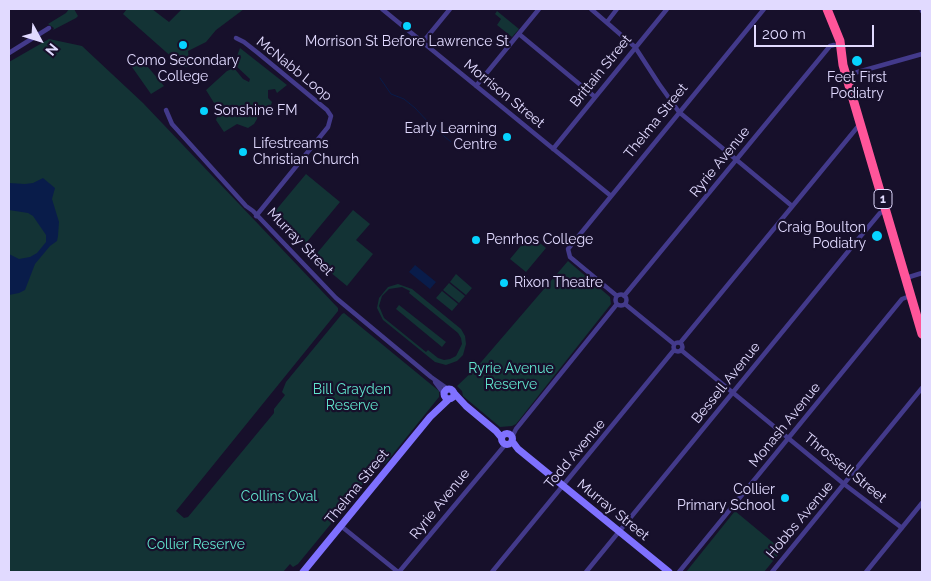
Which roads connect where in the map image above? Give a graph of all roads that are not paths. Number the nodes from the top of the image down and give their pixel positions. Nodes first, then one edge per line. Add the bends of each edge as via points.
1 (382, 9) edge
2 (450, 9) edge
3 (539, 9) edge
4 (591, 9) edge
5 (617, 9) edge
6 (667, 9) edge
7 (764, 9) edge
8 (828, 12) edge
9 (607, 22) junction
10 (49, 28) dead end
11 (519, 34) junction
12 (236, 38) dead end
13 (423, 42) junction
14 (834, 45) junction
15 (636, 47) junction
16 (9, 53) edge
17 (921, 53) edge
18 (844, 65) junction
19 (847, 75) junction
20 (476, 86) junction
21 (595, 97) junction
22 (166, 110) dead end
23 (679, 112) junction
24 (861, 123) junction
25 (553, 149) junction
26 (736, 160) junction
27 (611, 196) junction
28 (792, 206) junction
29 (887, 210) junction
30 (256, 216) junction
31 (922, 274) edge
32 (906, 278) junction
33 (911, 295) junction
34 (617, 296) junction
35 (624, 296) junction
36 (617, 304) junction
37 (624, 304) junction
38 (922, 334) edge
39 (680, 343) junction
40 (674, 344) junction
41 (674, 350) junction
42 (681, 350) junction
43 (922, 388) edge
44 (733, 392) junction
45 (448, 395) junction
46 (790, 438) junction
47 (506, 440) junction
48 (844, 484) junction
49 (563, 485) junction
50 (922, 503) edge
51 (341, 526) junction
52 (902, 528) junction
53 (619, 531) junction
54 (303, 572) edge
55 (398, 572) edge
56 (492, 572) edge
57 (586, 572) edge
58 (669, 572) edge
59 (679, 572) edge
60 (772, 572) edge
61 (866, 572) edge

1 - 13 street, Morrison Street
2 - 13 street
3 - 11 street
4 - 9 street
5 - 9 street
6 - 15 street, Brittain Street
7 - 23 street, Thelma Street
8 - 14 highway, 1
8 - 18 highway, 1 via 840,41
9 - 15 street
10 - 16 street
11 - 20 street
11 - 21 street
12 - 30 street, McNabb Loop via 331,116 328,127
13 - 20 street, Morrison Street
14 - 18 highway, 1
14 - 26 street, Ryrie Avenue
15 - 21 street, Brittain Street
15 - 23 street
17 - 19 street
18 - 19 highway, 1
19 - 24 highway, 1
20 - 25 street, Morrison Street
21 - 25 street, Brittain Street
22 - 30 street, Murray Street via 172,124
23 - 26 street
23 - 27 street, Thelma Street
24 - 28 street
24 - 29 highway, 1
25 - 27 street, Morrison Street
26 - 28 street
26 - 35 street, Ryrie Avenue
27 - 34 street, Thelma Street via 568,249 570,257
28 - 39 street
29 - 32 highway, 1
29 - 44 street, Bessell Avenue via 861,236
30 - 45 street, Murray Street via 336,298
31 - 32 street
32 - 33 highway, 1
33 - 38 highway, 1
33 - 46 street, Monash Avenue via 902,299
34 - 35 street
34 - 36 street
35 - 37 street
36 - 37 street
36 - 47 street, Ryrie Avenue
37 - 40 street
39 - 40 street
39 - 42 street
40 - 41 street
41 - 42 street
41 - 49 street, Todd Avenue
42 - 44 street, Throssell Street
43 - 48 street, Hobbs Avenue
44 - 46 street, Throssell Street
44 - 53 street, Bessell Avenue
45 - 47 main road, Murray Street
45 - 51 main road, Thelma Street
46 - 48 street, Throssell Street
46 - 59 street, Monash Avenue
47 - 49 main road, Murray Street
47 - 55 street, Ryrie Avenue
48 - 52 street, Throssell Street
48 - 60 street, Hobbs Avenue
49 - 53 main road, Murray Street
49 - 56 street, Todd Avenue
50 - 52 street
51 - 54 main road, Thelma Street
51 - 55 street
52 - 61 street
53 - 57 street, Bessell Avenue
53 - 58 main road, Murray Street

